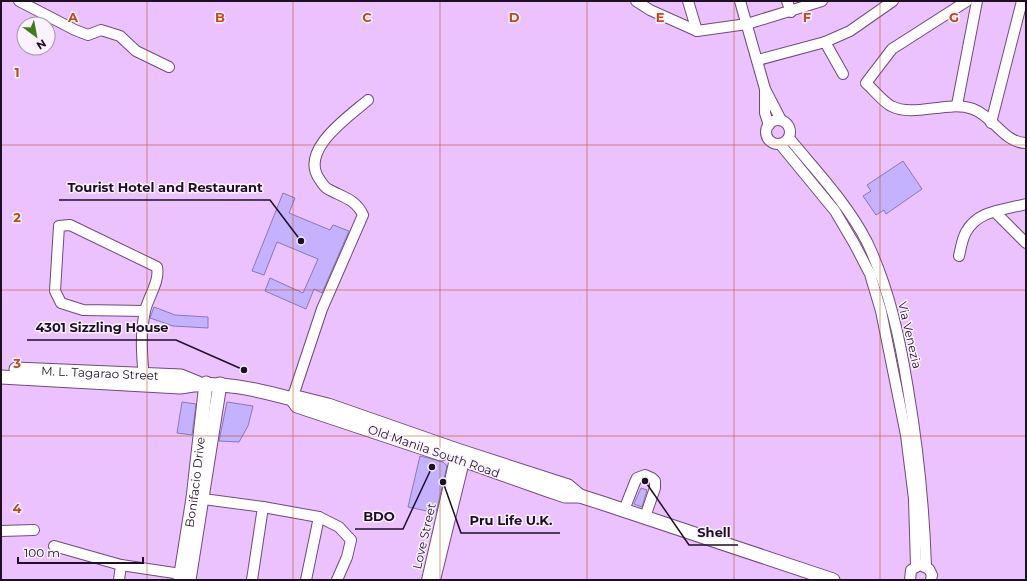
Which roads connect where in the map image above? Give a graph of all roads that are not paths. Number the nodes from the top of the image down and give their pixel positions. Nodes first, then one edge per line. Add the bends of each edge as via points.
1 (19, 1) edge
2 (636, 1) edge
3 (688, 1) edge
4 (740, 1) edge
5 (787, 1) edge
6 (822, 1) edge
7 (893, 1) edge
8 (967, 1) edge
9 (977, 1) edge
10 (1022, 1) edge
11 (648, 6) edge
12 (791, 12) junction
13 (747, 24) junction
14 (697, 31) junction
15 (825, 42) junction
16 (758, 60) junction
17 (169, 67) dead end
18 (843, 74) dead end
19 (765, 89) junction
20 (368, 100) dead end
21 (957, 105) junction
22 (780, 120) junction
23 (991, 123) junction
24 (769, 125) junction
25 (785, 141) junction
26 (1026, 142) edge
27 (1026, 204) edge
28 (995, 212) junction
29 (1026, 243) edge
30 (959, 256) dead end
31 (145, 311) junction
32 (1, 368) edge
33 (82, 376) junction
34 (1, 377) edge
35 (144, 379) junction
36 (202, 383) junction
37 (220, 384) junction
38 (292, 399) junction
39 (460, 456) junction
40 (198, 499) junction
41 (263, 507) junction
42 (624, 510) junction
43 (318, 517) junction
44 (645, 517) junction
45 (34, 530) dead end
46 (1, 531) edge
47 (54, 546) dead end
48 (121, 565) junction
49 (921, 566) junction
50 (183, 578) edge
51 (119, 580) edge
52 (252, 580) edge
53 (306, 580) edge
54 (337, 580) edge
55 (426, 580) edge
56 (436, 580) edge
57 (833, 580) edge
58 (910, 580) edge
59 (931, 580) edge

1 - 17 street via 88,35 101,30 120,36 136,51
2 - 11 street
3 - 14 street
4 - 13 street
5 - 12 street
6 - 12 street
7 - 15 street via 850,31
8 - 21 street via 892,50 866,83 891,105 902,110
9 - 21 street
10 - 23 street
11 - 14 street
12 - 13 street
13 - 14 street
13 - 16 street
15 - 16 street
15 - 18 street
16 - 19 street
19 - 22 street
19 - 24 street via 765,113
20 - 38 street via 319,146 314,158 315,173 326,188 358,205 363,216 322,309
21 - 23 street via 974,109
22 - 24 street
22 - 25 street via 789,127
23 - 26 street via 1016,142
24 - 25 street via 766,133 769,140
25 - 49 street, Via Venezia via 844,205 866,240 879,269 902,350 915,432 924,514
27 - 28 street
28 - 29 street
28 - 30 street via 974,220 966,233
31 - 31 street via 158,274 157,267 70,225 59,226 55,292 60,303 83,310
31 - 35 street via 141,346
32 - 33 main road, M. L. Tagarao Street
33 - 34 main road, M. L. Tagarao Street
33 - 35 main road, M. L. Tagarao Street
35 - 36 main road, M. L. Tagarao Street via 180,386
36 - 37 main road, M. L. Tagarao Street
36 - 40 main road, Bonifacio Drive
37 - 38 main road, Old Manila South Road
37 - 40 main road, Bonifacio Drive
38 - 39 main road, Old Manila South Road via 300,398 328,405
39 - 42 main road, Old Manila South Road via 568,486 580,496
39 - 55 street, Love Street
39 - 56 street, Love Street
40 - 41 street
40 - 50 main road, Bonifacio Drive
41 - 43 street
41 - 52 street
42 - 44 main road, Old Manila South Road
42 - 44 street via 637,478 646,475 652,478 655,486
43 - 53 street
43 - 54 street via 339,527 350,540 347,557
44 - 57 main road, Old Manila South Road
45 - 46 street
47 - 48 street
48 - 50 street
48 - 51 street
49 - 58 street via 911,570
49 - 59 street via 931,572

